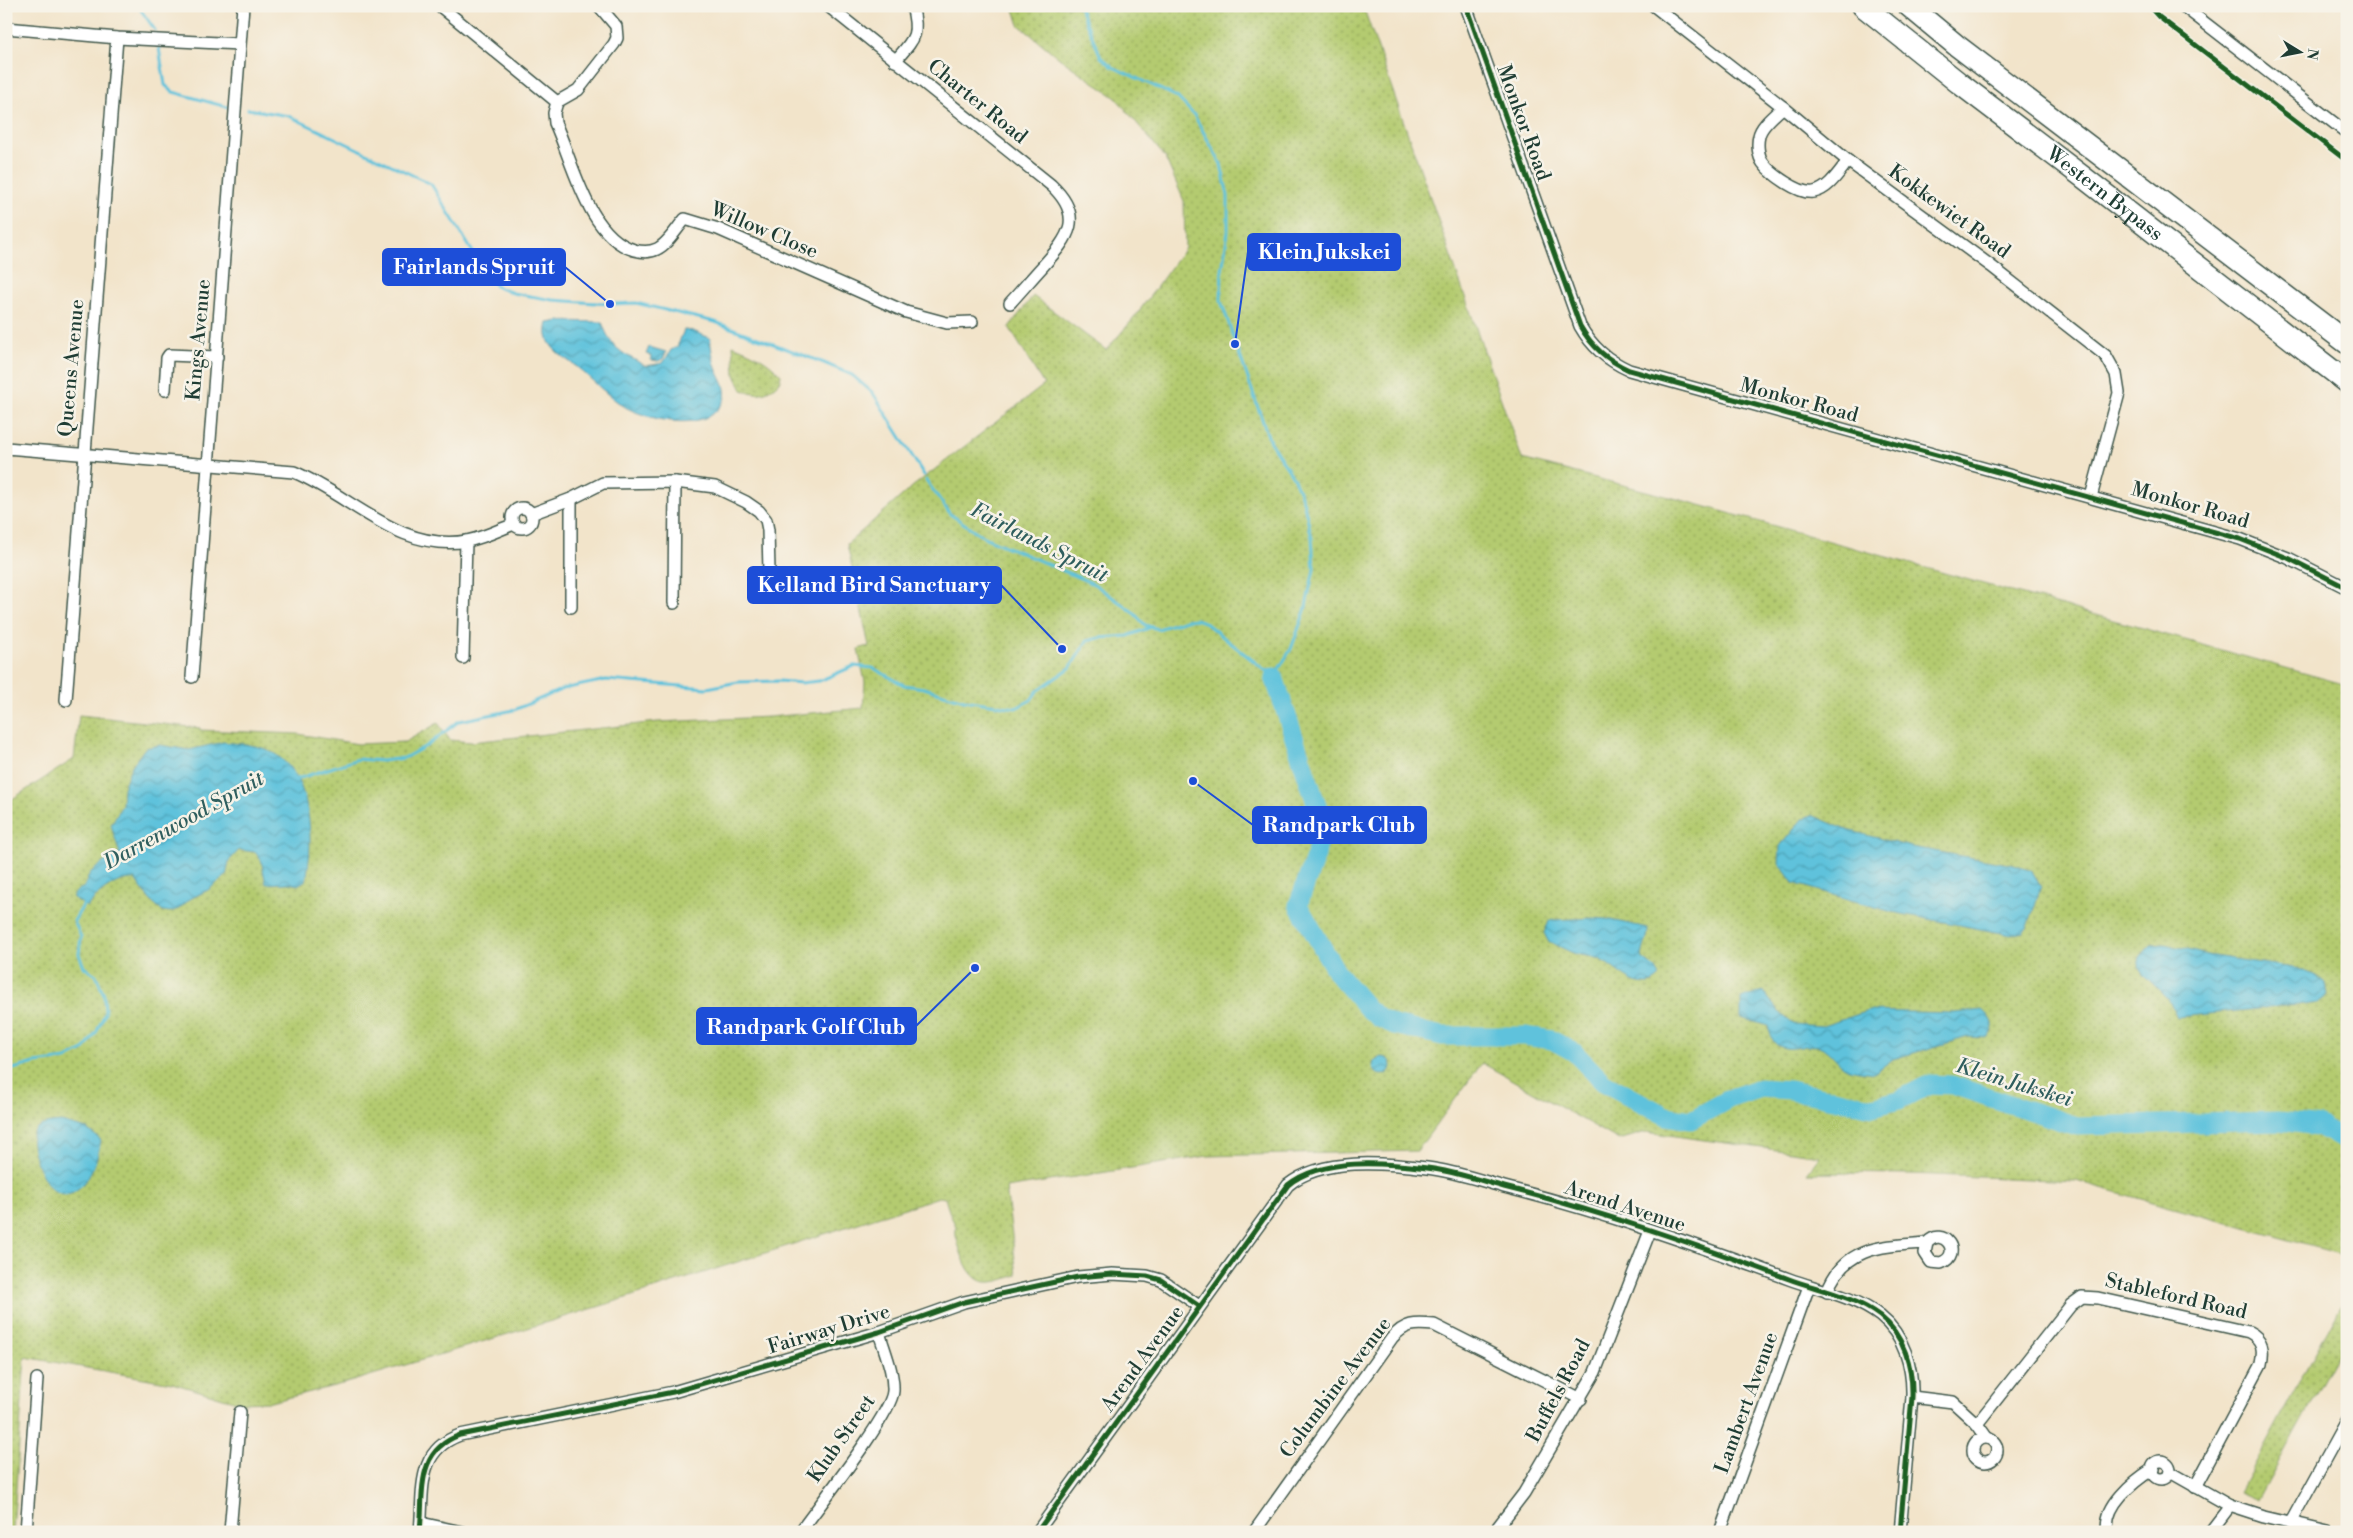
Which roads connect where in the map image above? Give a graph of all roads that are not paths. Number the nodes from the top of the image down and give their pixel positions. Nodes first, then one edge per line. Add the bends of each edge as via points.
1 (243, 6) edge
2 (440, 6) edge
3 (599, 6) edge
4 (828, 6) edge
5 (912, 6) edge
6 (1466, 6) edge
7 (1654, 6) edge
8 (1862, 6) edge
9 (1909, 6) edge
10 (2183, 6) edge
11 (6, 28) edge
12 (117, 38) junction
13 (240, 44) junction
14 (895, 61) junction
15 (557, 102) junction
16 (1783, 107) junction
17 (2347, 133) edge
18 (1848, 161) junction
19 (1010, 303) dead end
20 (972, 322) dead end
21 (2347, 343) edge
22 (216, 357) junction
23 (2347, 382) edge
24 (165, 390) dead end
25 (6, 448) edge
26 (84, 454) junction
27 (208, 466) junction
28 (675, 482) junction
29 (2091, 497) junction
30 (571, 499) junction
31 (466, 541) junction
32 (769, 572) dead end
33 (2347, 588) edge
34 (674, 603) dead end
35 (571, 607) dead end
36 (463, 658) dead end
37 (192, 677) dead end
38 (66, 700) dead end
39 (1650, 1231) junction
40 (1927, 1243) dead end
41 (1809, 1286) junction
42 (1826, 1292) junction
43 (1199, 1306) junction
44 (879, 1332) junction
45 (37, 1378) dead end
46 (1912, 1397) junction
47 (1581, 1399) junction
48 (240, 1412) dead end
49 (2347, 1420) edge
50 (1977, 1424) junction
51 (1987, 1438) dead end
52 (2195, 1487) junction
53 (2230, 1506) junction
54 (2292, 1527) edge
55 (421, 1528) edge
56 (26, 1532) edge
57 (230, 1532) edge
58 (462, 1532) edge
59 (800, 1532) edge
60 (1036, 1532) edge
61 (1254, 1532) edge
62 (1494, 1532) edge
63 (1720, 1532) edge
64 (1900, 1532) edge
65 (2108, 1532) edge
66 (2210, 1532) edge
67 (2328, 1532) edge

1 - 13 street, Kings Avenue
2 - 15 street
3 - 15 street via 616,26 617,38 578,90
4 - 14 street, Charter Road
5 - 14 street via 916,34
6 - 29 street, Monkor Road via 1580,326 1588,340 1607,358 1629,370
7 - 16 street, Kokkewiet Road
8 - 23 highway, Western Bypass
9 - 21 highway, Western Bypass via 1963,51
10 - 17 street
11 - 12 street
12 - 13 street
12 - 26 street, Queens Avenue
13 - 22 street, Kings Avenue
14 - 19 street, Charter Road via 1059,193 1070,212 1064,243
15 - 20 street, Willow Close via 556,123 588,203 609,234 631,248 648,252 657,250 685,219 718,229 906,312 947,323
16 - 18 street, Kokkewiet Road
16 - 18 street via 1759,135 1762,162 1796,190 1806,193 1824,188
18 - 29 street, Kokkewiet Road via 2106,356 2116,374 2119,393
22 - 24 street via 169,355
22 - 27 street, Kings Avenue
25 - 26 street
26 - 27 street
26 - 38 street, Queens Avenue
27 - 31 street via 294,472 408,537 427,542
27 - 37 street, Kings Avenue
28 - 30 street via 603,483
28 - 32 street via 715,487 759,511 768,530
28 - 34 street
29 - 33 street, Monkor Road via 2240,539 2288,558
30 - 31 street via 531,514 525,508 517,510 512,516 514,524
30 - 35 street
31 - 36 street
39 - 41 street, Arend Avenue
39 - 43 street, Arend Avenue via 1547,1198 1435,1169 1380,1165 1330,1167 1303,1175 1288,1186
39 - 47 street, Buffels Road via 1602,1356
40 - 42 street via 1877,1246 1867,1250 1841,1267
41 - 42 street, Arend Avenue
41 - 63 street, Lambert Avenue
42 - 46 street, Arend Avenue via 1863,1305 1889,1324 1909,1364
43 - 44 street, Fairway Drive via 1161,1280 1131,1274 1090,1275 964,1302
43 - 60 street, Arend Avenue
44 - 55 street, Fairway Drive via 673,1392 460,1435 439,1445 431,1458 423,1488
44 - 59 street, Klub Street via 892,1379 892,1401
45 - 56 street
46 - 50 street via 1952,1402
46 - 64 street, Arend Avenue
47 - 61 street, Columbine Avenue via 1434,1325 1408,1324 1392,1338
47 - 62 street, Buffels Road via 1524,1493
48 - 57 street
49 - 54 street
50 - 51 street
50 - 52 street, Stableford Road via 2065,1312 2082,1297 2249,1332 2256,1336 2263,1348 2261,1364
52 - 53 street
52 - 65 street via 2170,1472 2168,1464 2163,1461 2155,1464 2116,1503 2108,1520
53 - 54 street
53 - 66 street
54 - 67 street
55 - 58 street

